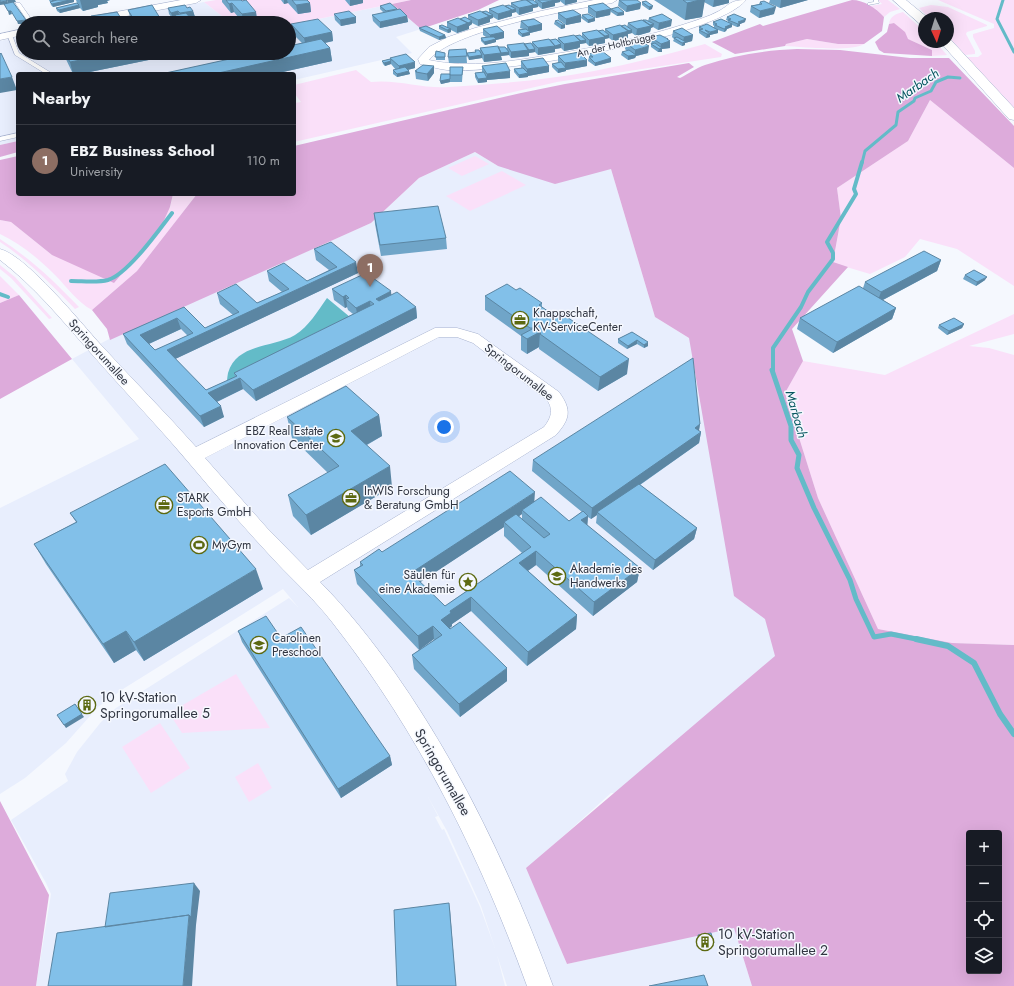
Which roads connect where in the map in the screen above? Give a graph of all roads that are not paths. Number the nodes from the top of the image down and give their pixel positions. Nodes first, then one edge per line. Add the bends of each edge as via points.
1 (192, 0) edge
2 (612, 0) edge
3 (741, 0) edge
4 (876, 0) edge
5 (18, 4) dead end
6 (870, 4) dead end
7 (906, 6) edge
8 (27, 16) edge
9 (109, 16) edge
10 (918, 16) edge
11 (16, 33) edge
12 (4, 36) edge
13 (952, 48) edge
14 (16, 53) edge
15 (27, 60) edge
16 (47, 72) edge
17 (1014, 116) edge
18 (16, 135) edge
19 (0, 139) edge
20 (0, 253) edge
21 (193, 456) junction
22 (306, 582) junction
23 (540, 986) edge

1 - 9 street
2 - 3 street, An der Holtbrügge via 498,24 445,43 429,52 423,59 434,66 469,67 614,46 721,14
4 - 6 lane via 877,3
5 - 8 lane
7 - 10 street
11 - 12 street
12 - 14 lane
13 - 17 street
15 - 16 lane
18 - 19 lane
20 - 21 street, Springorumallee via 41,288
21 - 22 street, Springorumallee
21 - 22 street, Springorumallee via 435,332 467,334 478,340 558,402 561,414 550,431
22 - 23 street, Springorumallee via 336,612 376,663 451,783 495,870 521,931

